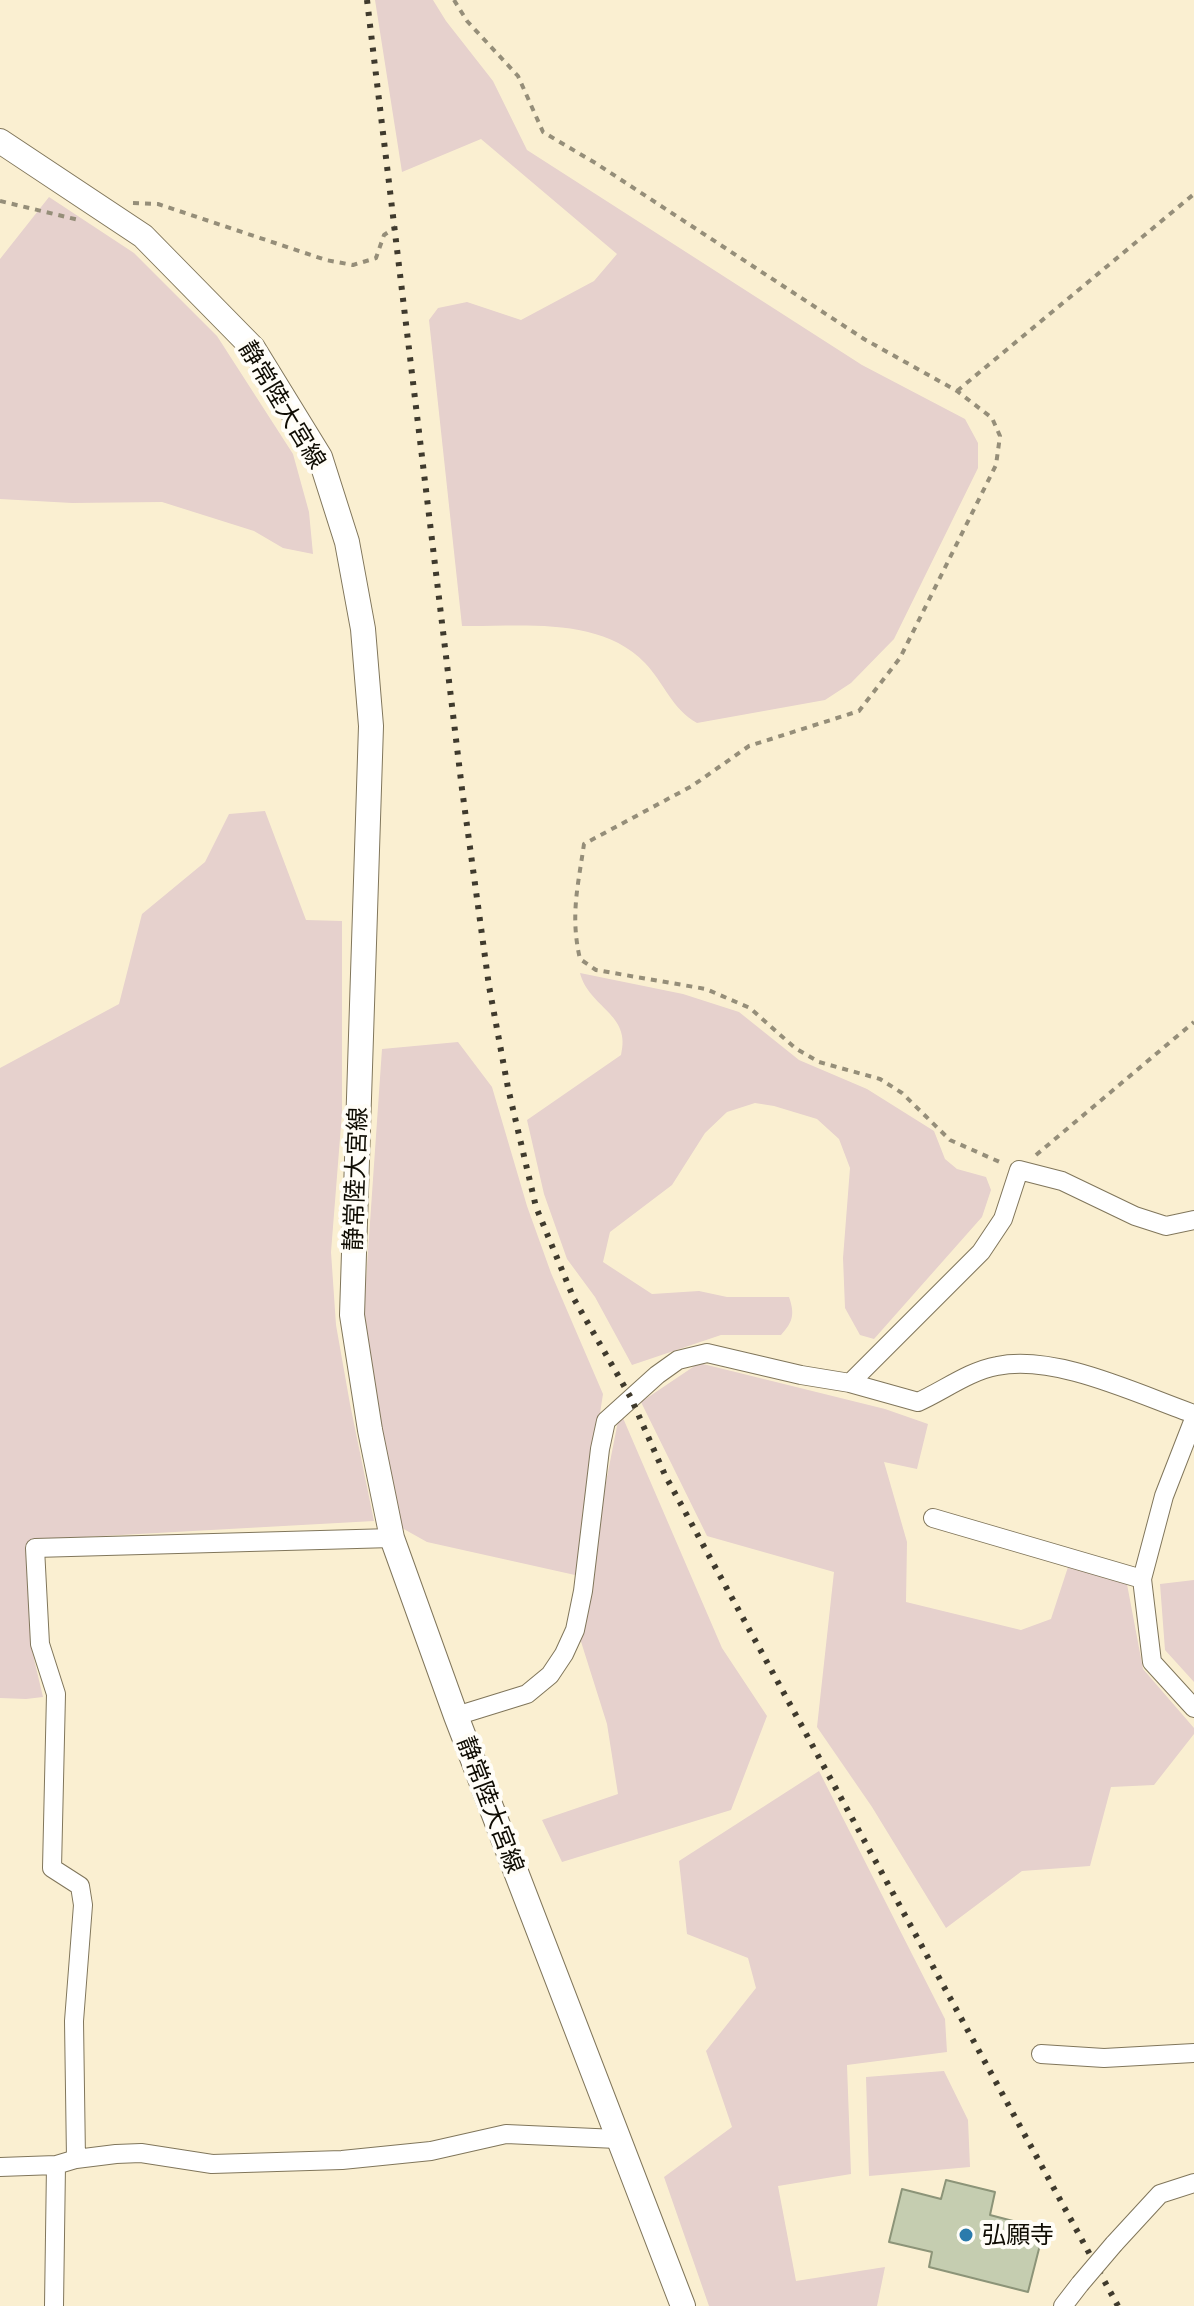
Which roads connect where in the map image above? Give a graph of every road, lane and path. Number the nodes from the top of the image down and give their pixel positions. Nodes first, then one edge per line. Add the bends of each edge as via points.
1 (454, 0) edge
2 (0, 141) edge
3 (1194, 194) edge
4 (0, 201) edge
5 (131, 203) dead end
6 (86, 222) dead end
7 (396, 227) dead end
8 (957, 391) junction
9 (1194, 1022) edge
10 (1019, 1170) junction
11 (1194, 1220) edge
12 (850, 1383) junction
13 (1194, 1417) edge
14 (933, 1518) dead end
15 (392, 1538) junction
16 (1142, 1579) junction
17 (1194, 1708) edge
18 (456, 1716) junction
19 (1194, 2053) edge
20 (1041, 2054) dead end
21 (617, 2139) junction
22 (76, 2159) junction
23 (56, 2165) junction
24 (0, 2167) edge
25 (1194, 2183) edge
26 (54, 2306) edge
27 (683, 2306) edge
28 (1063, 2306) edge

1 - 8 path via 518,76 543,132 864,339
2 - 15 main road, 静常陸大宮線 via 143,236 253,348 320,457 347,542 363,629 371,726 352,1315
3 - 8 path
4 - 6 path
5 - 7 path via 158,204 353,265 376,258 384,235
8 - 10 path via 992,418 1000,436 996,465 900,658 859,711 749,746 692,786 584,844 574,932 580,959 596,970 706,989 750,1008 795,1048 819,1062 880,1079 950,1140
9 - 10 path
10 - 11 street via 1062,1181 1166,1226
10 - 12 street via 1003,1219 981,1252
12 - 13 street via 918,1402 995,1366 1034,1362
12 - 18 street via 707,1353 678,1360 657,1375 606,1421 583,1591 564,1654 527,1694
13 - 16 street via 1164,1496
14 - 16 street
15 - 18 main road, 静常陸大宮線
15 - 22 street via 35,1548 40,1644 56,1694 52,1868 80,1886 83,1905 74,2021
16 - 17 street via 1152,1662
18 - 21 main road, 静常陸大宮線
19 - 20 street via 1104,2058
21 - 22 street via 506,2134 431,2151 342,2160 212,2164 141,2153
21 - 27 main road, 静常陸大宮線
22 - 23 street
23 - 24 street
23 - 26 street
25 - 28 street, bridge via 1160,2194

